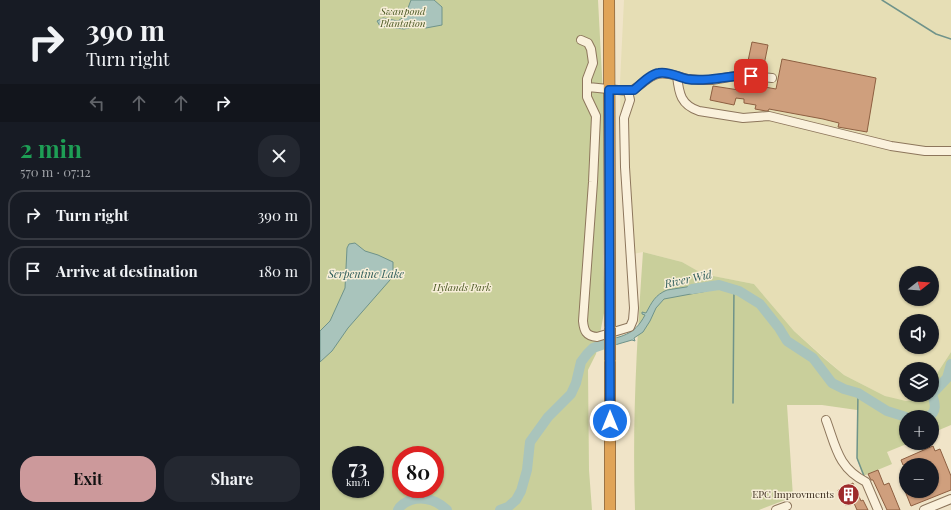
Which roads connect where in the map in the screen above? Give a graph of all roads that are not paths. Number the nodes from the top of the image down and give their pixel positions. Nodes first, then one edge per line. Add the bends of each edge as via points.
1 (609, 0) edge
2 (581, 40) dead end
3 (677, 76) junction
4 (772, 78) dead end
5 (588, 87) junction
6 (609, 90) junction
7 (628, 91) junction
8 (951, 151) edge
9 (826, 420) dead end
10 (951, 499) edge
11 (787, 506) dead end
12 (610, 510) edge
13 (776, 510) edge
14 (878, 510) edge
15 (924, 510) edge

1 - 6 highway
2 - 5 street via 588,43 592,56 593,63 587,79
3 - 4 street via 699,80 741,75
3 - 7 street via 660,72 634,90
3 - 8 street via 682,100 699,111 743,118 768,116 891,146 925,151
5 - 6 street
5 - 7 street via 587,97 596,116 583,321 587,334 597,337 630,327 633,320 625,167 624,118 630,100
6 - 7 street
6 - 12 highway, bridge
9 - 14 street via 843,464 856,477 866,482 869,498
10 - 15 street
11 - 13 street

